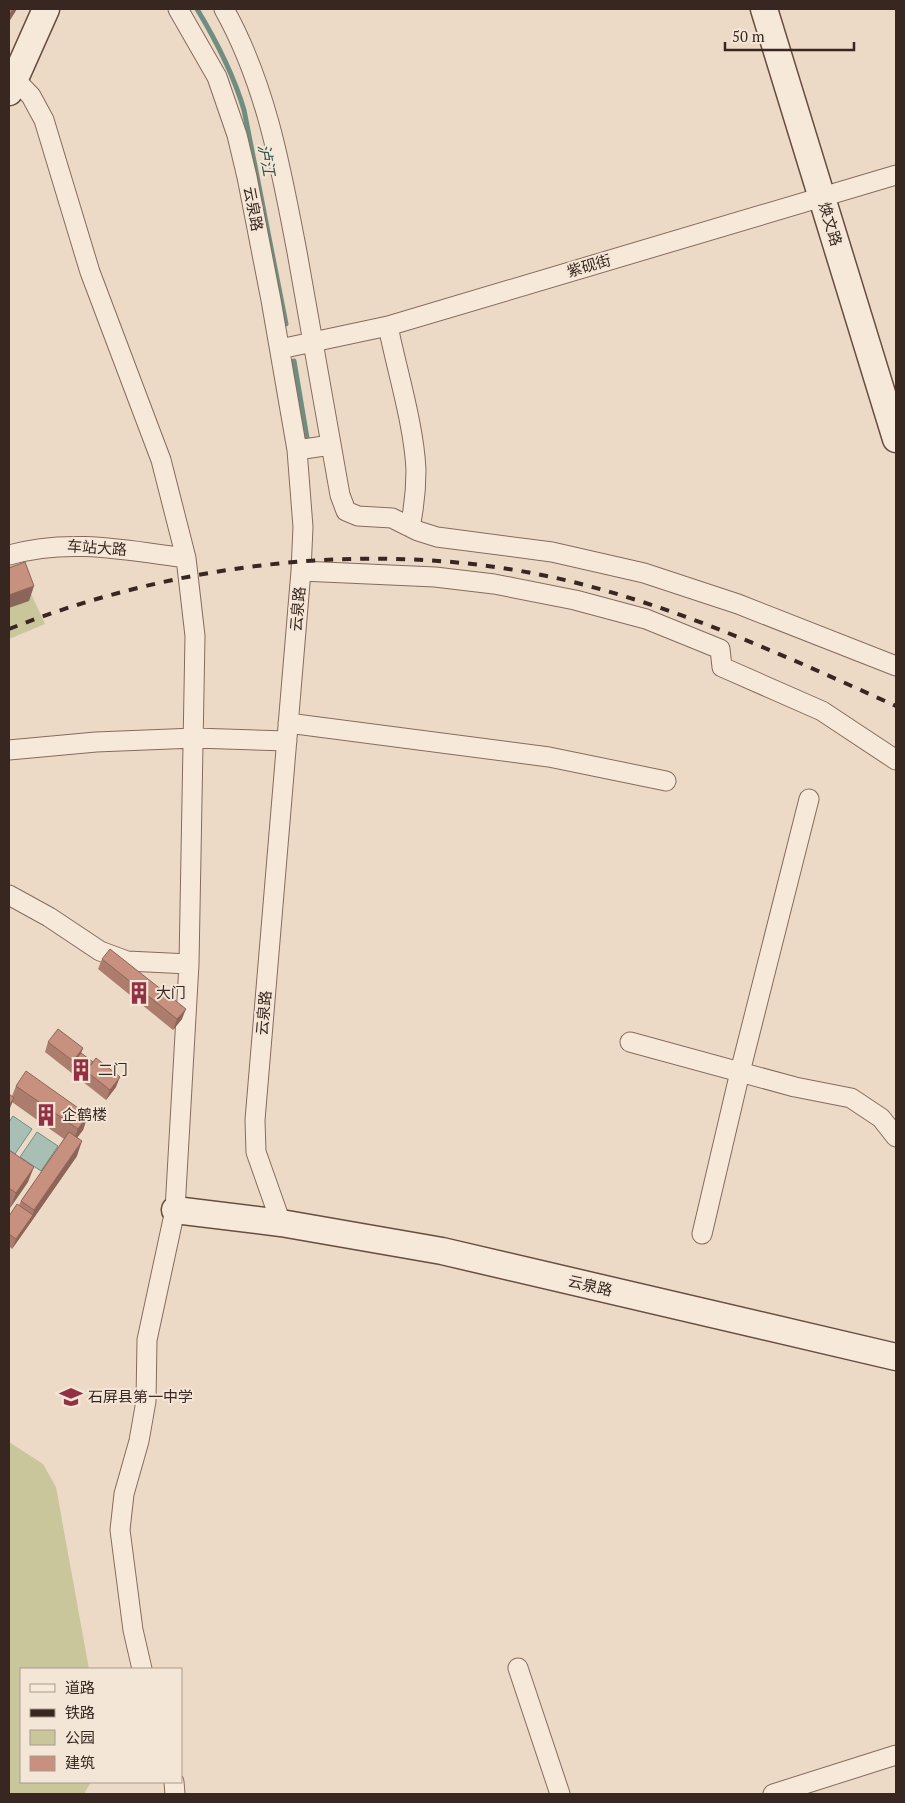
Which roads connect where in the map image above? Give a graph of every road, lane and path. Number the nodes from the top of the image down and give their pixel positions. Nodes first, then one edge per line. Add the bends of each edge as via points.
1 (46, 9) edge
2 (178, 9) edge
3 (224, 9) edge
4 (764, 9) edge
5 (11, 82) edge
6 (896, 175) edge
7 (822, 198) junction
8 (388, 326) junction
9 (314, 342) junction
10 (280, 349) junction
11 (896, 439) edge
12 (331, 445) junction
13 (297, 450) junction
14 (410, 527) junction
15 (9, 556) edge
16 (186, 558) junction
17 (301, 571) junction
18 (896, 666) edge
19 (287, 732) junction
20 (195, 738) junction
21 (9, 750) edge
22 (896, 760) edge
23 (666, 781) dead end
24 (809, 798) dead end
25 (9, 895) edge
26 (189, 964) junction
27 (630, 1042) dead end
28 (740, 1072) junction
29 (896, 1137) edge
30 (175, 1210) junction
31 (281, 1223) junction
32 (702, 1234) dead end
33 (896, 1357) edge
34 (142, 1668) edge
35 (518, 1668) dead end
36 (896, 1755) edge
37 (560, 1794) edge
38 (773, 1794) edge

1 - 5 street
2 - 10 street, 云泉路 via 217,76 237,135
3 - 9 street via 257,80 269,122
4 - 7 street, 焕文路
5 - 16 street via 31,96 44,120 90,272 161,460
6 - 7 street, 紫砚街
7 - 8 street, 紫砚街
7 - 11 street, 焕文路
8 - 9 street, 紫砚街
8 - 14 street via 416,469
9 - 10 street, 紫砚街
9 - 12 street
10 - 13 street, 云泉路
12 - 13 street
12 - 14 street via 346,511 358,516 392,518
13 - 17 street, 云泉路 via 303,528
14 - 18 street via 437,537 552,552 644,573 738,604
15 - 16 street, 车站大路 via 42,547 83,545
16 - 20 street via 195,636
17 - 19 street, 云泉路
17 - 22 street via 435,577 494,584 646,619 720,649 722,667 822,712
19 - 20 street
19 - 23 street via 549,757
19 - 31 street, 云泉路 via 255,1120 256,1152
20 - 21 street
20 - 26 street
24 - 28 street
25 - 26 street via 100,951 118,958
26 - 30 street
27 - 28 street
28 - 29 street via 851,1098 880,1118
28 - 32 street
30 - 31 street, 云泉路
30 - 34 street via 147,1340 146,1401 124,1494 120,1530 133,1630
31 - 33 street, 云泉路 via 442,1252
35 - 37 street
36 - 38 street

